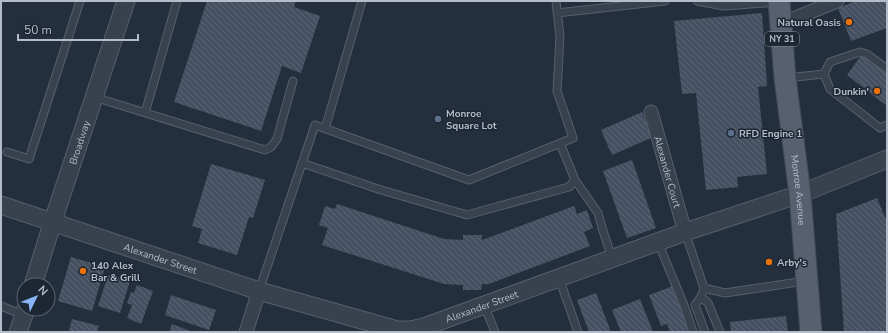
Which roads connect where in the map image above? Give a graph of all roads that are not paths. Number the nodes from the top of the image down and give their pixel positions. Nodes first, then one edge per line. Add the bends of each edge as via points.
1 (80, 1) edge
2 (126, 1) edge
3 (177, 1) edge
4 (362, 1) edge
5 (556, 1) edge
6 (664, 1) edge
7 (697, 1) edge
8 (779, 1) edge
9 (837, 1) edge
10 (558, 13) junction
11 (781, 24) junction
12 (887, 69) edge
13 (824, 74) junction
14 (785, 78) junction
15 (293, 82) dead end
16 (94, 97) junction
17 (146, 112) junction
18 (651, 112) dead end
19 (887, 125) edge
20 (325, 129) junction
21 (560, 143) junction
22 (6, 152) dead end
23 (887, 159) edge
24 (302, 163) junction
25 (575, 180) junction
26 (800, 194) junction
27 (1, 204) edge
28 (53, 221) junction
29 (685, 232) junction
30 (658, 242) junction
31 (612, 259) junction
32 (36, 277) edge
33 (559, 278) junction
34 (806, 281) junction
35 (704, 288) junction
36 (259, 291) junction
37 (701, 297) junction
38 (484, 305) junction
39 (1, 306) edge
40 (16, 310) edge
41 (23, 317) edge
42 (18, 332) edge
43 (246, 332) edge
44 (495, 332) edge
45 (578, 332) edge
46 (693, 332) edge
47 (705, 332) edge
48 (720, 332) edge
49 (811, 332) edge

1 - 22 lane via 29,159
2 - 16 street, Broadway
3 - 17 lane
4 - 20 lane
5 - 10 lane
6 - 10 lane
7 - 8 lane via 724,6
8 - 11 main road, Monroe Avenue / NY 31
9 - 11 street
10 - 21 lane via 560,37 557,90 572,138
11 - 14 main road, Monroe Avenue / NY 31
12 - 13 lane via 867,54 860,52 830,62
13 - 14 lane
13 - 19 lane via 830,89 880,128
14 - 26 main road, Monroe Avenue / NY 31
15 - 17 lane via 277,139 265,150
16 - 17 lane
16 - 28 street, Broadway
18 - 29 street, Alexander Court
20 - 21 lane via 469,180
20 - 24 lane via 315,125
21 - 25 lane
23 - 26 street, Alexander Street
24 - 25 lane via 378,190 467,215 569,187
24 - 36 lane
25 - 31 lane via 598,213
26 - 29 street, Alexander Street
26 - 34 main road, Monroe Avenue / NY 31
27 - 28 street, Alexander Street
28 - 32 street, Broadway
28 - 36 street, Alexander Street
29 - 30 street, Alexander Street
29 - 35 lane
30 - 31 street, Alexander Street
30 - 46 lane
31 - 33 street, Alexander Street
33 - 38 street, Alexander Street
33 - 45 lane
34 - 35 lane via 725,293
34 - 49 main road, Monroe Avenue / NY 31
35 - 37 lane
36 - 38 street, Alexander Street via 397,330 424,327
36 - 43 street
37 - 47 lane via 695,305
37 - 48 lane via 708,303
38 - 44 lane
39 - 40 lane
41 - 42 street

